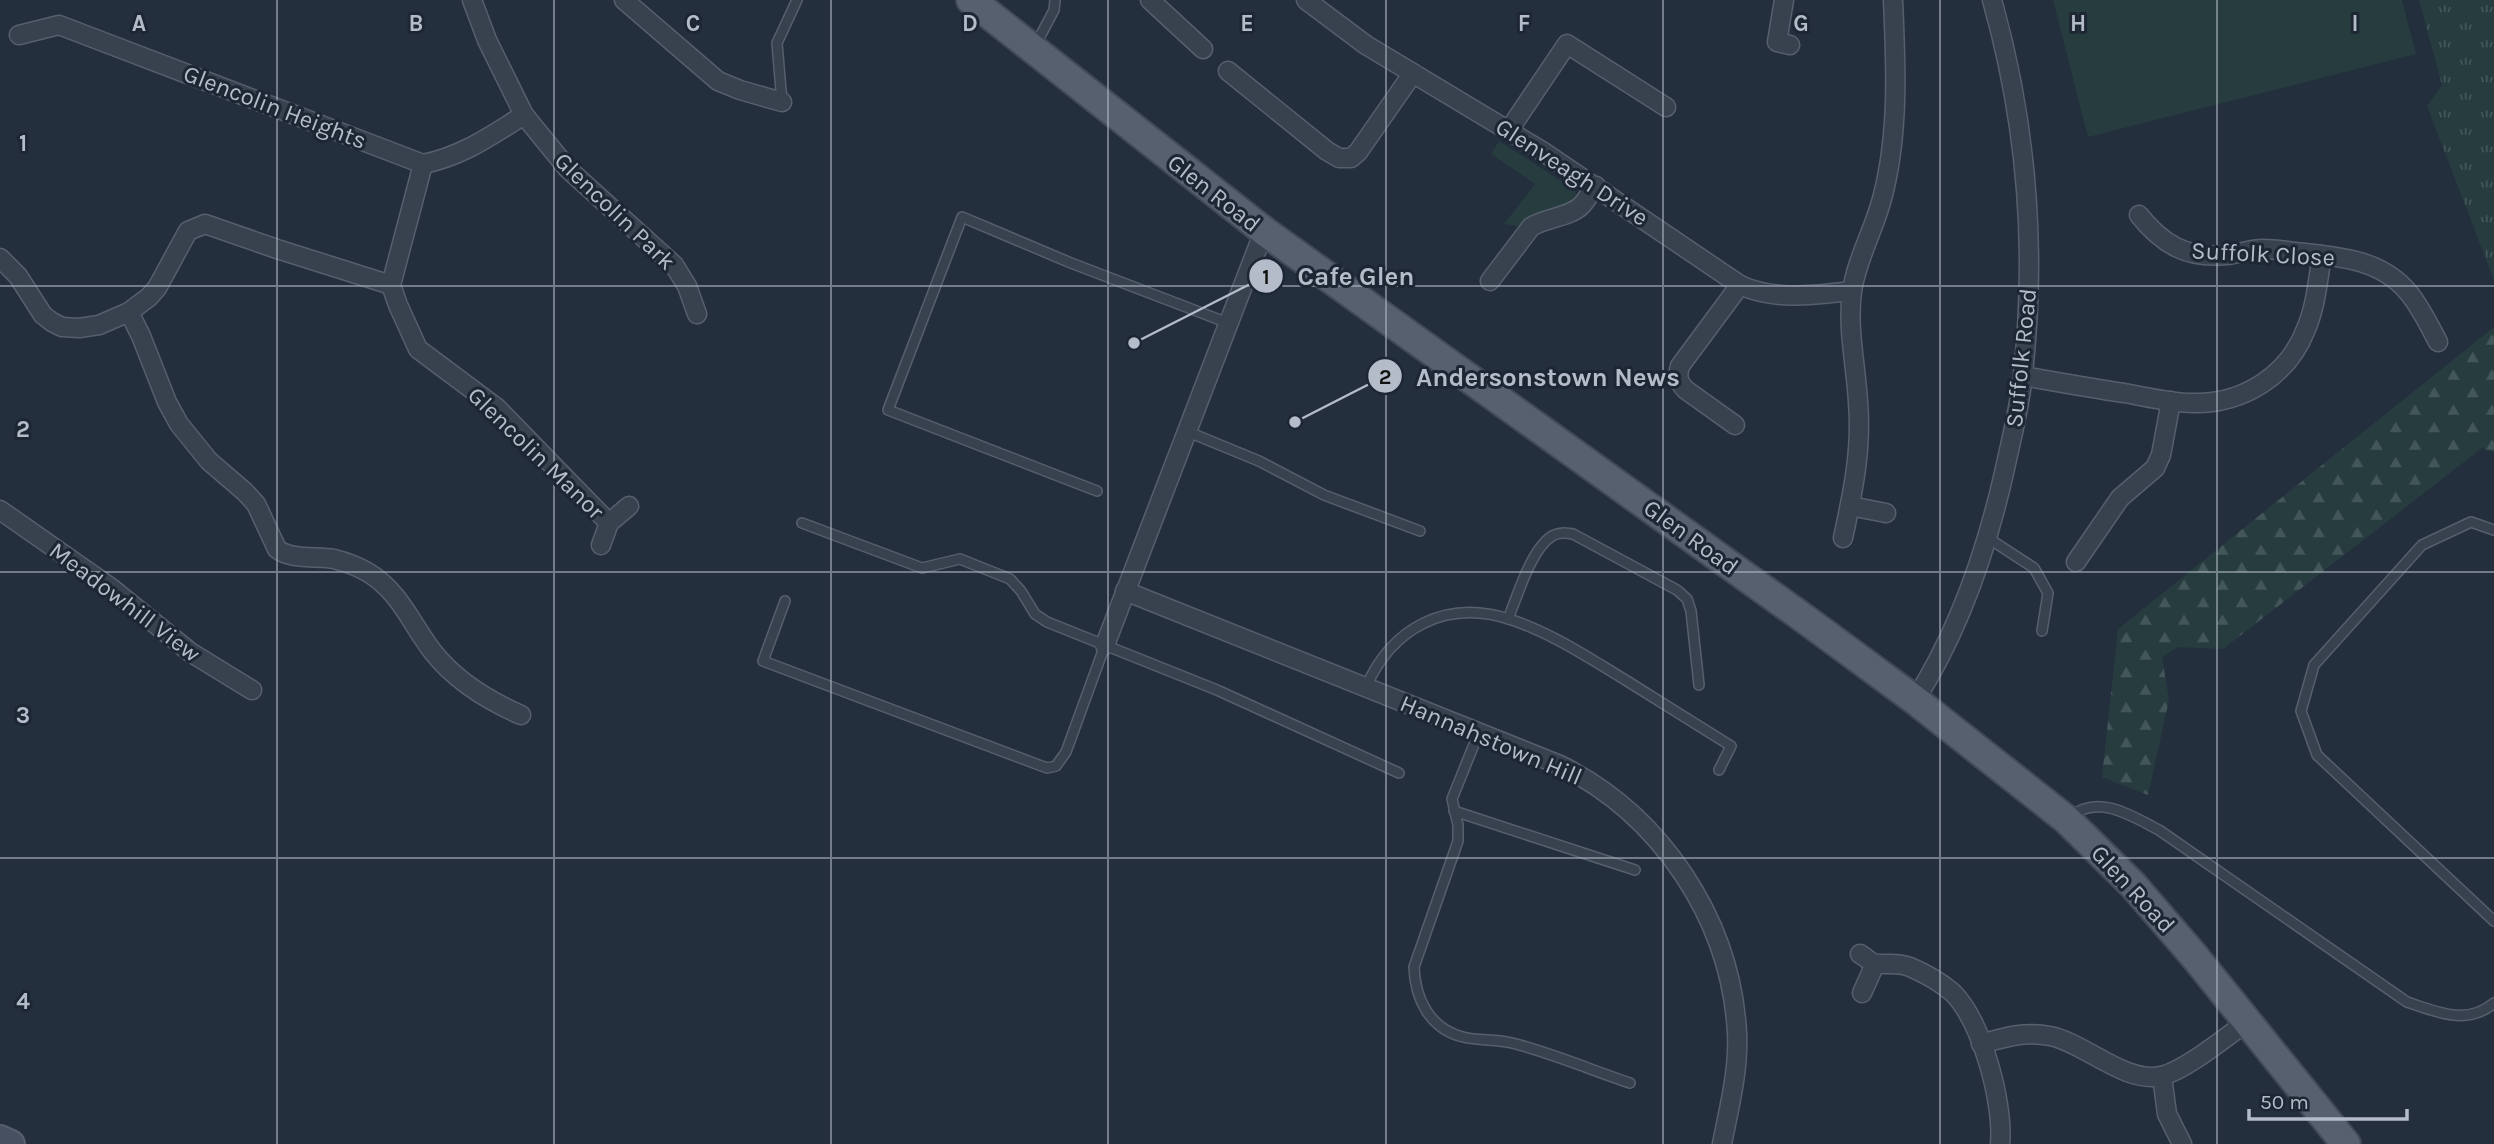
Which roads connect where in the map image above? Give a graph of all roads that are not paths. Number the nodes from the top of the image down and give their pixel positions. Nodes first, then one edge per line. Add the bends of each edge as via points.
1 (471, 0) edge
2 (624, 0) edge
3 (797, 0) edge
4 (971, 0) edge
5 (1055, 0) edge
6 (1150, 0) edge
7 (1306, 0) edge
8 (1784, 0) edge
9 (1893, 0) edge
10 (1992, 0) edge
11 (19, 35) dead end
12 (1790, 45) dead end
13 (1203, 49) dead end
14 (1033, 50) junction
15 (1228, 71) dead end
16 (1413, 73) junction
17 (782, 102) joint
18 (1666, 107) dead end
19 (524, 115) junction
20 (1510, 130) junction
21 (423, 164) junction
22 (1595, 186) junction
23 (2139, 215) dead end
24 (1264, 232) junction
25 (2322, 255) junction
26 (0, 258) edge
27 (1490, 281) dead end
28 (391, 285) junction
29 (1740, 285) junction
30 (1852, 291) junction
31 (129, 312) junction
32 (697, 314) dead end
33 (1228, 323) junction
34 (2438, 342) dead end
35 (2023, 376) junction
36 (2171, 401) junction
37 (1735, 425) dead end
38 (1186, 431) junction
39 (1097, 491) dead end
40 (629, 506) dead end
41 (1850, 506) junction
42 (0, 510) edge
43 (1886, 513) dead end
44 (609, 523) junction
45 (802, 523) dead end
46 (2494, 530) edge
47 (1420, 531) dead end
48 (1843, 538) dead end
49 (1988, 538) junction
50 (601, 545) dead end
51 (2076, 562) dead end
52 (1125, 591) junction
53 (785, 601) dead end
54 (1508, 619) junction
55 (2042, 631) dead end
56 (1105, 645) junction
57 (1699, 685) dead end
58 (1366, 687) junction
59 (251, 690) dead end
60 (1915, 700) junction
61 (521, 715) dead end
62 (1479, 732) junction
63 (1719, 770) dead end
64 (1399, 772) dead end
65 (1454, 811) junction
66 (2067, 820) junction
67 (1634, 870) dead end
68 (2494, 921) edge
69 (1862, 993) dead end
70 (2494, 1003) edge
71 (2248, 1021) junction
72 (1981, 1044) junction
73 (2162, 1076) junction
74 (1630, 1083) dead end
75 (0, 1139) edge
76 (11, 1144) edge
77 (1722, 1144) edge
78 (2000, 1144) edge
79 (2182, 1144) edge
80 (2346, 1144) edge

1 - 19 street, Glencolin Park
2 - 17 street via 718,81
3 - 17 lane via 777,43
4 - 14 main road, Glen Road
5 - 14 lane
6 - 13 street
7 - 16 street, Glenveagh Drive
8 - 12 street via 1777,41
9 - 30 street via 1896,75 1890,161
10 - 35 street, Suffolk Road via 2011,76 2029,198
11 - 21 street, Glencolin Heights via 59,25
14 - 24 main road, Glen Road
15 - 16 street via 1339,158 1351,158 1358,152
16 - 20 street, Glenveagh Drive
18 - 20 street via 1567,44
19 - 21 street via 470,149
19 - 32 street, Glencolin Park via 568,169 674,265
20 - 22 street, Glenveagh Drive
21 - 28 street
22 - 27 street via 1581,206 1531,227
22 - 29 street, Glenveagh Drive
23 - 25 street, Suffolk Close via 2153,233 2190,252 2228,256 2263,249
24 - 33 street
24 - 60 main road, Glen Road
25 - 34 street, Suffolk Close via 2358,260 2381,271 2409,292
25 - 36 street via 2307,327 2286,363 2250,392 2232,398
26 - 31 street via 52,323 79,328
28 - 31 street via 205,224 188,232 157,288
28 - 44 street, Glencolin Manor via 418,349 497,408
29 - 30 street, Glenveagh Drive via 1793,295
29 - 37 street via 1680,366 1678,376 1686,390
30 - 41 street via 1859,436
31 - 61 street via 179,424 209,461 256,504 277,549 283,554 336,560 378,579 452,671
33 - 38 street
33 - 39 lane via 962,217 888,410
35 - 36 street
35 - 49 street, Suffolk Road
36 - 51 street via 2155,468 2120,498
38 - 47 lane via 1324,495
38 - 52 street
40 - 44 street
41 - 43 street
41 - 48 street
42 - 59 street, Meadowhill View via 110,587 190,652
44 - 50 street
45 - 56 lane via 922,568 960,559 1010,579 1035,614
46 - 68 lane via 2471,522 2422,545 2314,665 2301,711 2317,755
49 - 55 lane via 2039,576 2048,593
49 - 60 street, Suffolk Road via 1956,622
52 - 56 street
52 - 58 street, Hannahstown Hill
53 - 56 lane via 763,661 1048,768 1056,766 1066,752
54 - 57 lane via 1545,542 1554,535 1573,534 1687,599
54 - 58 lane via 1464,614 1422,623 1382,656
54 - 63 lane via 1569,645 1731,746
56 - 64 lane
58 - 62 street, Hannahstown Hill
60 - 66 main road, Glen Road
62 - 65 lane via 1452,799
62 - 77 street, Hannahstown Hill via 1579,775 1628,809 1672,859 1702,903 1729,979 1737,1034
65 - 67 lane
65 - 74 lane via 1458,841 1414,967 1420,1002 1446,1030 1463,1037 1511,1043
66 - 70 lane via 2082,808 2117,808 2159,830 2407,1002 2450,1017 2484,1012
66 - 71 main road, Glen Road via 2133,885
69 - 72 street via 1867,959 1910,967 1952,993 1967,1011
71 - 73 street
71 - 80 main road, Glen Road
72 - 73 street via 2010,1036 2053,1037 2131,1073
72 - 78 street via 2000,1107
73 - 79 street via 2167,1114
75 - 76 main road

